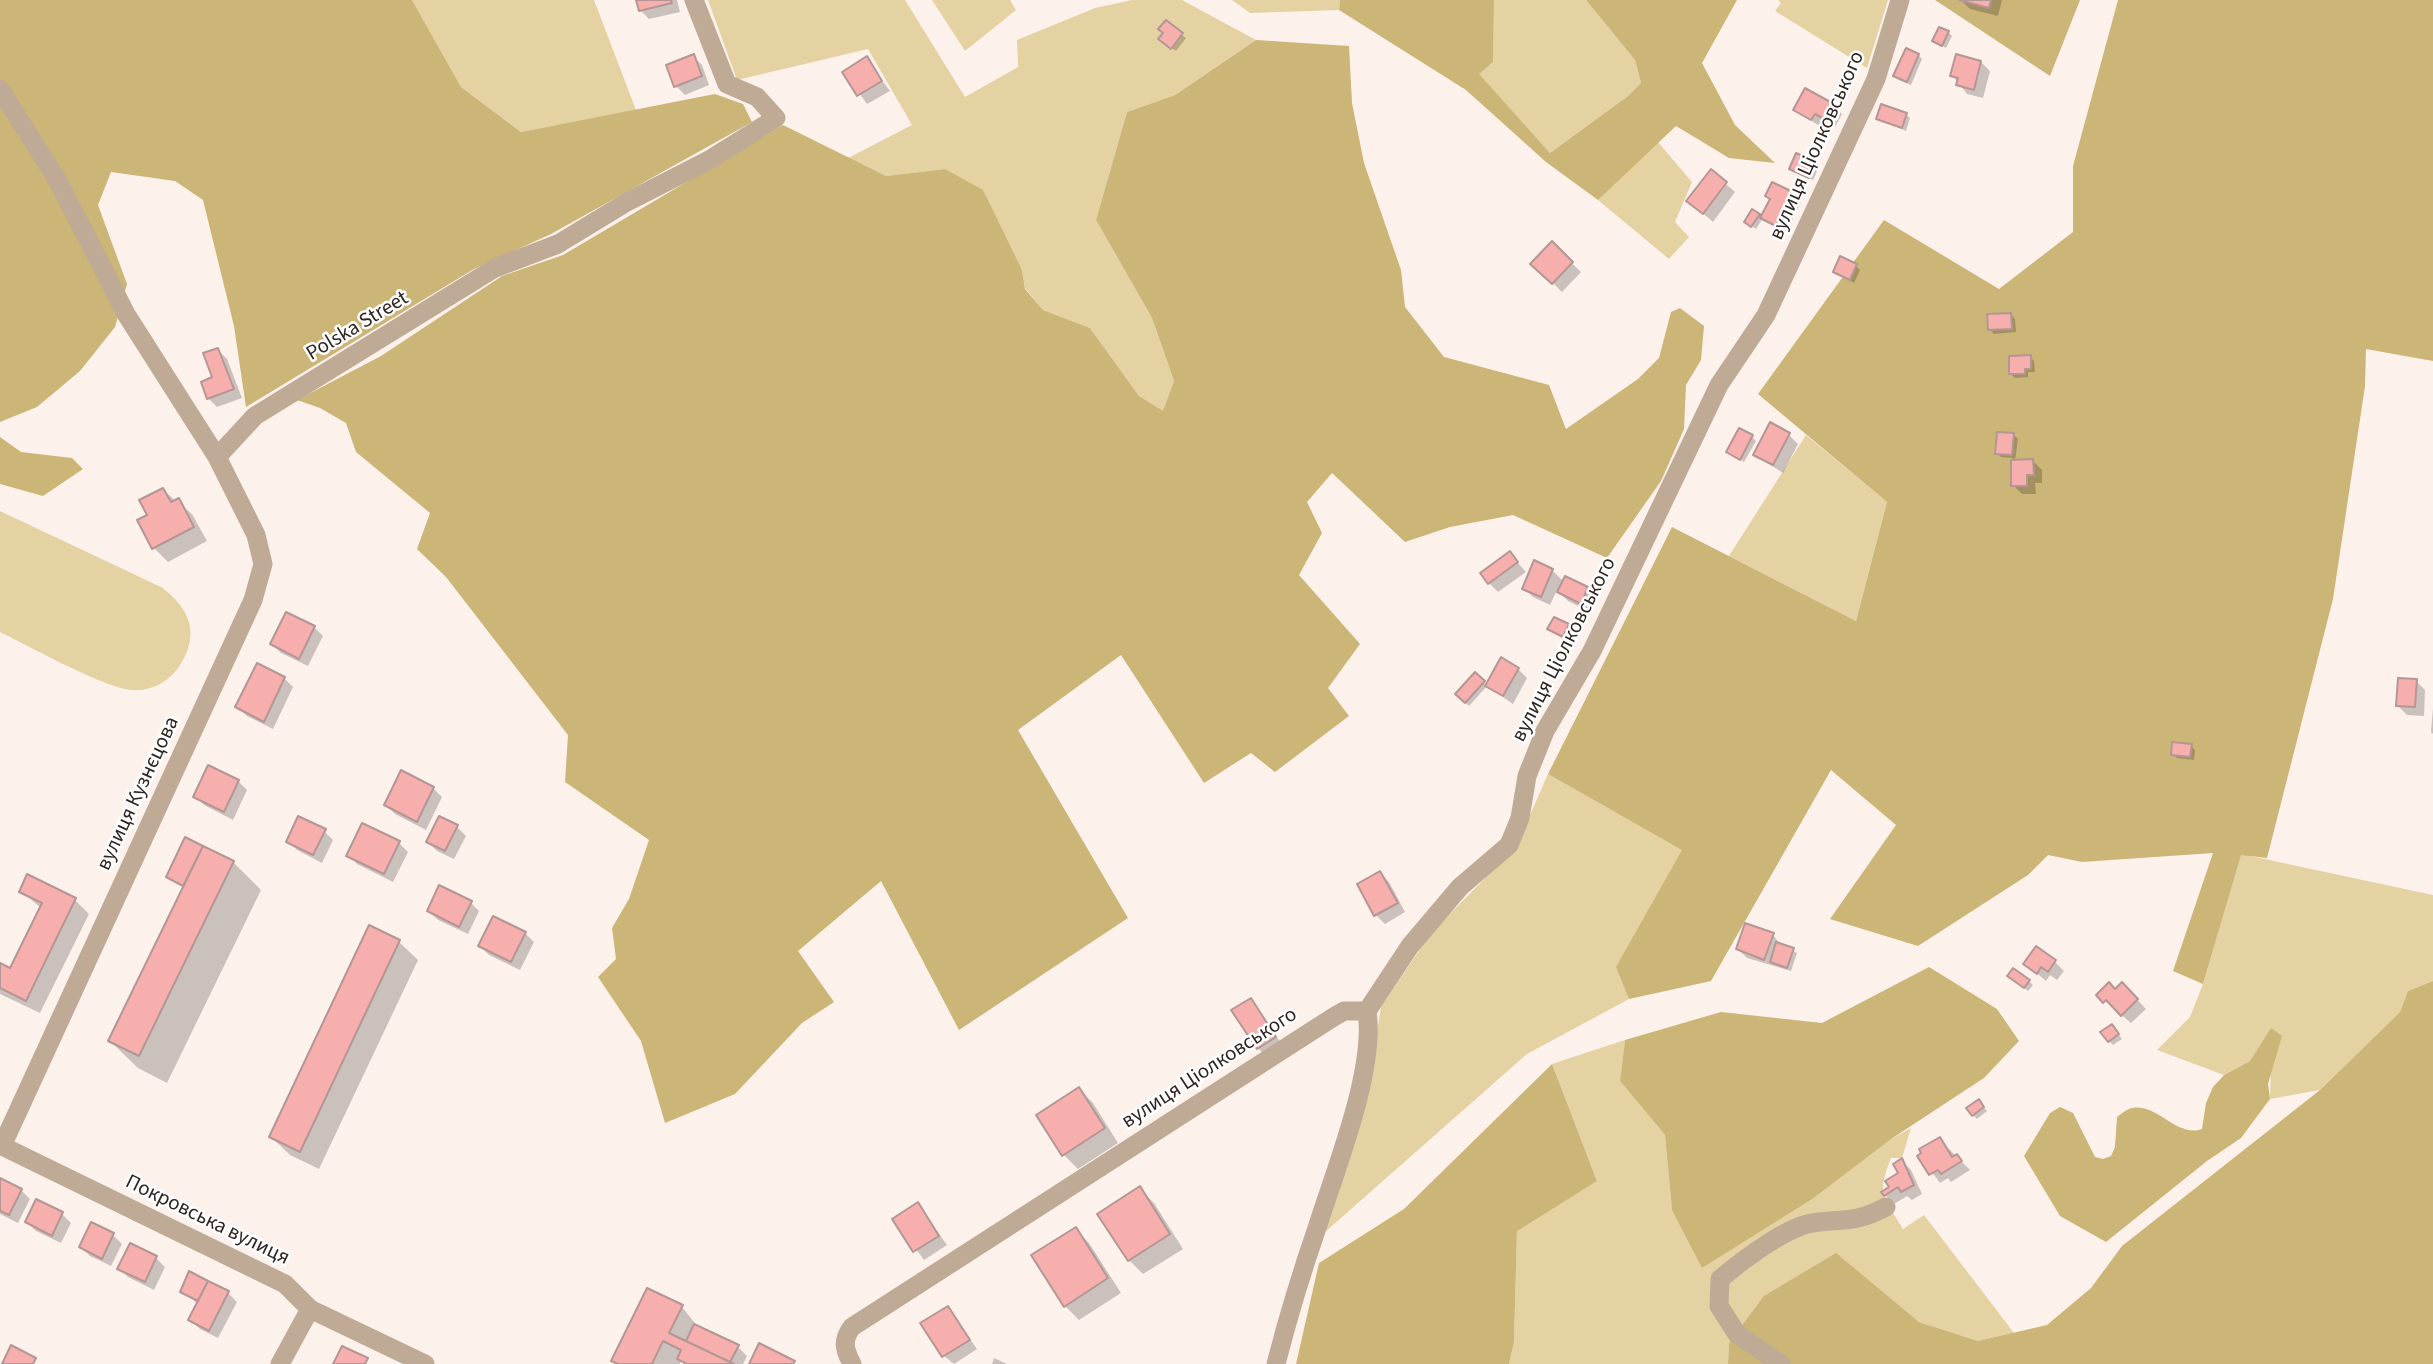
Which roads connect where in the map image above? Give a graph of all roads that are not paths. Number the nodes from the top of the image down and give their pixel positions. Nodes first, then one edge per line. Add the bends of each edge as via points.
1 (694, 0) edge
2 (1900, 0) edge
3 (0, 89) edge
4 (217, 457) junction
5 (1367, 1012) junction
6 (1, 1146) edge
7 (1885, 1207) dead end
8 (310, 1309) junction
9 (280, 1364) edge
10 (425, 1364) edge
11 (852, 1364) edge
12 (1276, 1364) edge
13 (1781, 1364) edge

1 - 4 street, Polska Street via 727,84 757,97 776,118 558,244 495,268 255,416
2 - 5 street, вулиця Ціолковського via 1876,79 1766,315 1719,385 1604,627 1545,731 1509,845 1452,897 1410,946
3 - 4 street via 58,181 126,314
4 - 6 street, вулиця Кузнєцова via 256,535 263,564 253,600
5 - 11 street, вулиця Ціолковського via 1344,1011 1332,1018 852,1327 844,1346
5 - 12 street via 1370,1023 1363,1072
6 - 8 street, Покровська вулиця via 285,1284
7 - 13 street via 1862,1219 1810,1223 1746,1256 1720,1279 1719,1306 1737,1334
8 - 9 street
8 - 10 street, Покровська вулиця

